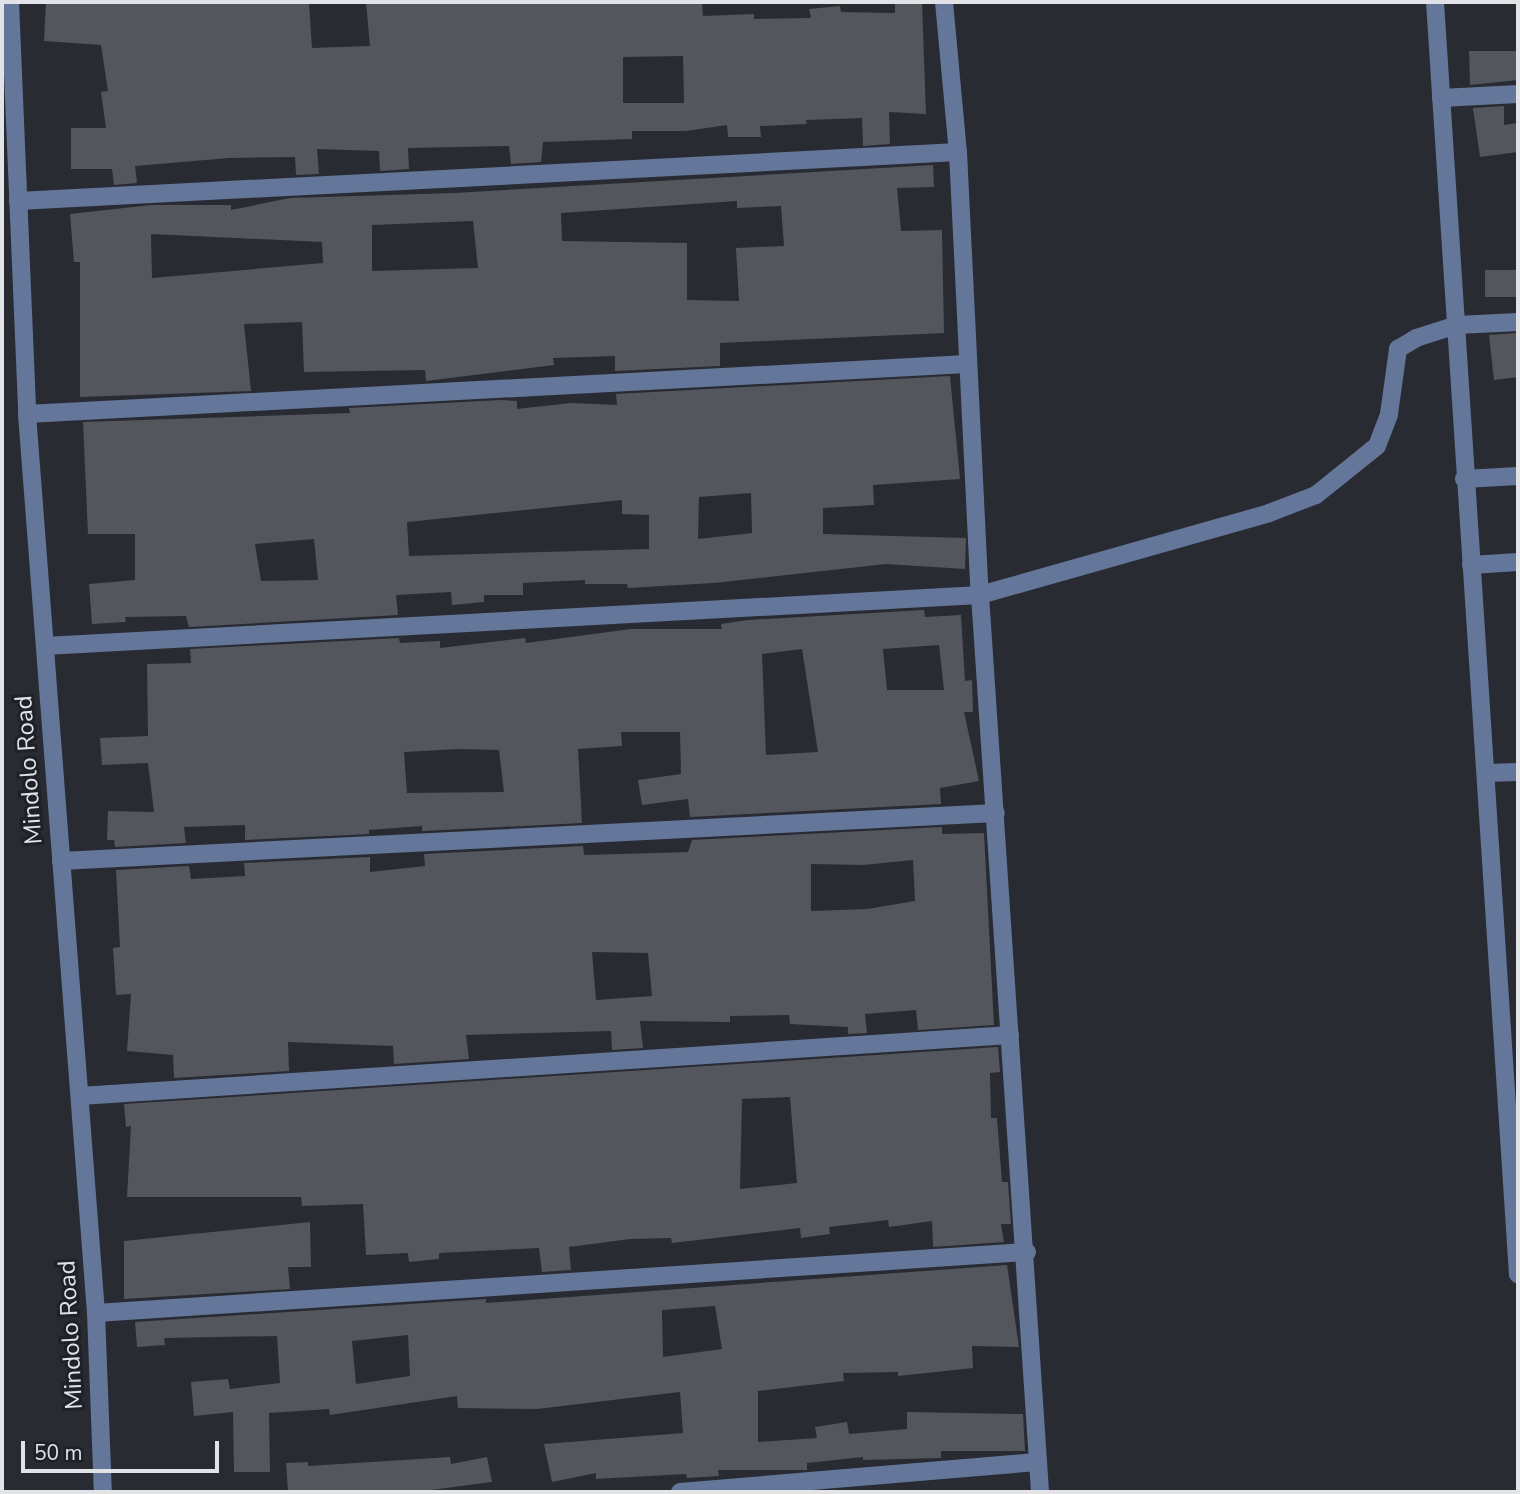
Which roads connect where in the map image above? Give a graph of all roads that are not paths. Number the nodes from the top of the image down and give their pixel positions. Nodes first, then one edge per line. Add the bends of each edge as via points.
1 (10, 2) edge
2 (944, 2) edge
3 (1435, 2) edge
4 (1518, 94) edge
5 (1441, 98) junction
6 (958, 152) junction
7 (10, 179) edge
8 (18, 201) junction
9 (1518, 322) edge
10 (1457, 325) junction
11 (967, 364) junction
12 (26, 414) junction
13 (1518, 476) edge
14 (1464, 479) junction
15 (1518, 562) edge
16 (1471, 565) junction
17 (980, 595) junction
18 (45, 646) junction
19 (1518, 772) edge
20 (1486, 773) junction
21 (996, 813) junction
22 (61, 861) junction
23 (1510, 993) edge
24 (1010, 1035) junction
25 (80, 1096) junction
26 (1516, 1204) edge
27 (1027, 1252) junction
28 (1518, 1274) edge
29 (96, 1313) junction
30 (1037, 1462) junction
31 (103, 1492) edge
32 (680, 1492) edge
33 (1040, 1492) edge

1 - 7 street, Mindolo Road
2 - 6 street
3 - 5 street
4 - 5 street
5 - 10 street
6 - 8 street
6 - 11 street
7 - 8 street, Mindolo Road
8 - 12 street, Mindolo Road
9 - 10 street
10 - 14 street
10 - 17 street via 1398,349 1389,414 1377,446 1316,495 1269,513
11 - 12 street
11 - 17 street
12 - 18 street, Mindolo Road
13 - 14 street
14 - 16 street
15 - 16 street
16 - 20 street
17 - 18 street
17 - 21 street
18 - 22 street, Mindolo Road
19 - 20 street
20 - 23 street
21 - 22 street
21 - 24 street
22 - 25 street, Mindolo Road
23 - 26 street
24 - 25 street
24 - 27 street
25 - 29 street, Mindolo Road
26 - 28 street
27 - 29 street
27 - 30 street
29 - 31 street, Mindolo Road
30 - 32 street
30 - 33 street

